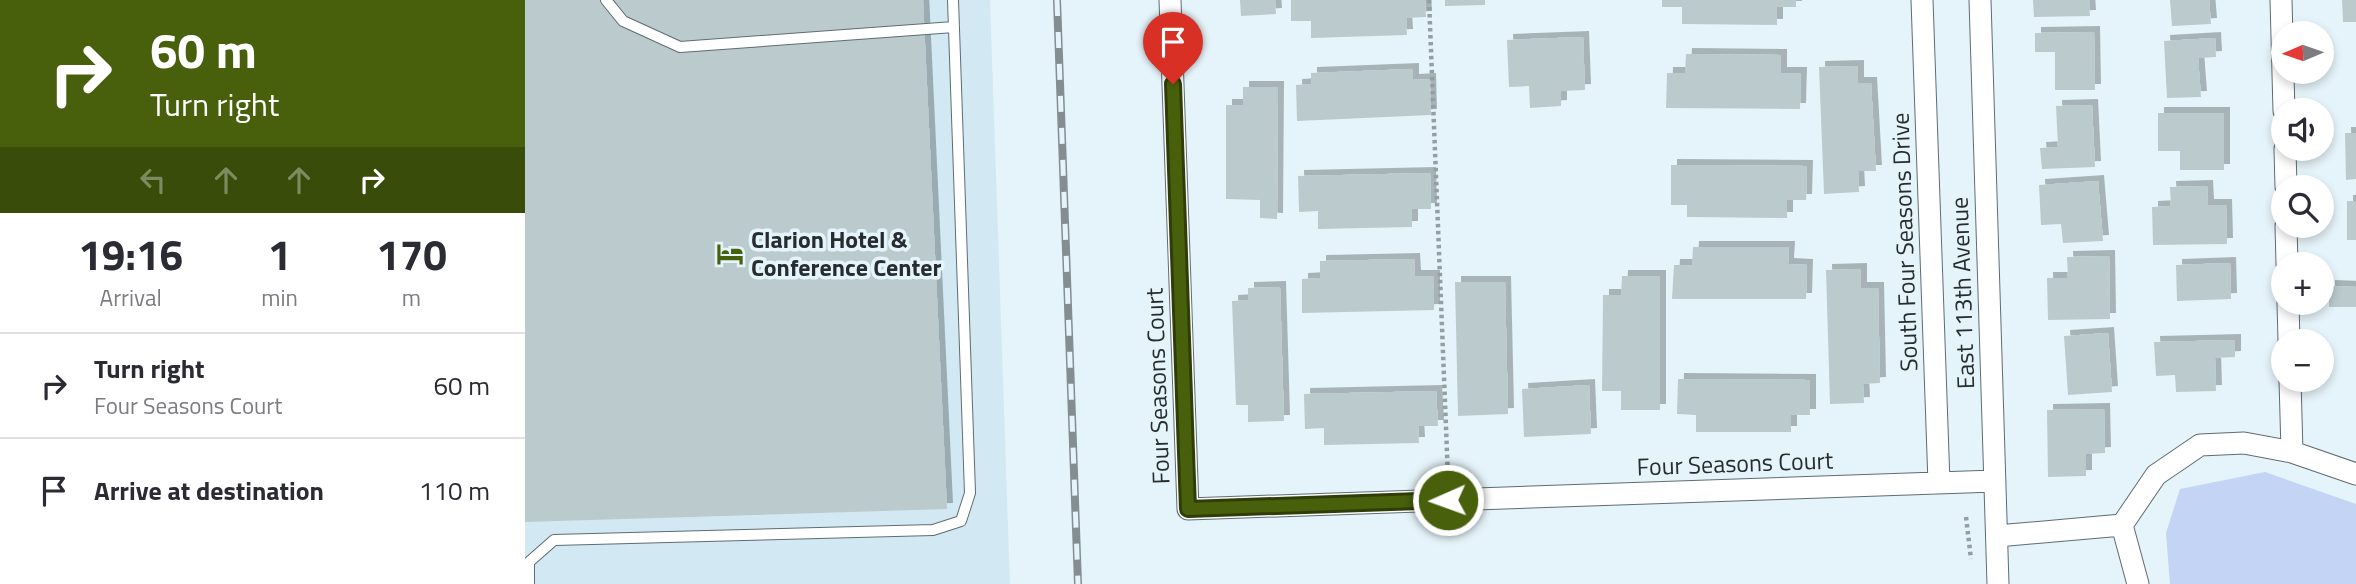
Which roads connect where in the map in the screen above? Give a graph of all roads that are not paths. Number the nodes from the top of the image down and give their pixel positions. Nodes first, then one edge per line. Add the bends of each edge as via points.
1 (606, 0) edge
2 (953, 0) edge
3 (1170, 0) edge
4 (1922, 0) edge
5 (1980, 0) edge
6 (2281, 0) edge
7 (954, 27) junction
8 (2284, 98) edge
9 (2290, 392) edge
10 (2292, 452) junction
11 (2356, 474) edge
12 (1995, 481) junction
13 (1939, 483) junction
14 (2122, 525) junction
15 (1997, 536) junction
16 (529, 584) edge
17 (1998, 584) edge
18 (2139, 584) edge

1 - 7 lane via 623,21 680,47
2 - 7 lane
3 - 13 street, Four Seasons Court via 1188,509
4 - 13 street, South Four Seasons Drive
5 - 12 street, East 113th Avenue
6 - 8 street
7 - 16 lane via 970,494 961,521 933,530 554,540 529,562
9 - 10 street
10 - 11 street
10 - 14 street via 2244,443 2200,444 2156,475
12 - 13 street, Four Seasons Court
12 - 15 street, East 113th Avenue
14 - 15 street
14 - 18 street
15 - 17 street, East 113th Avenue

